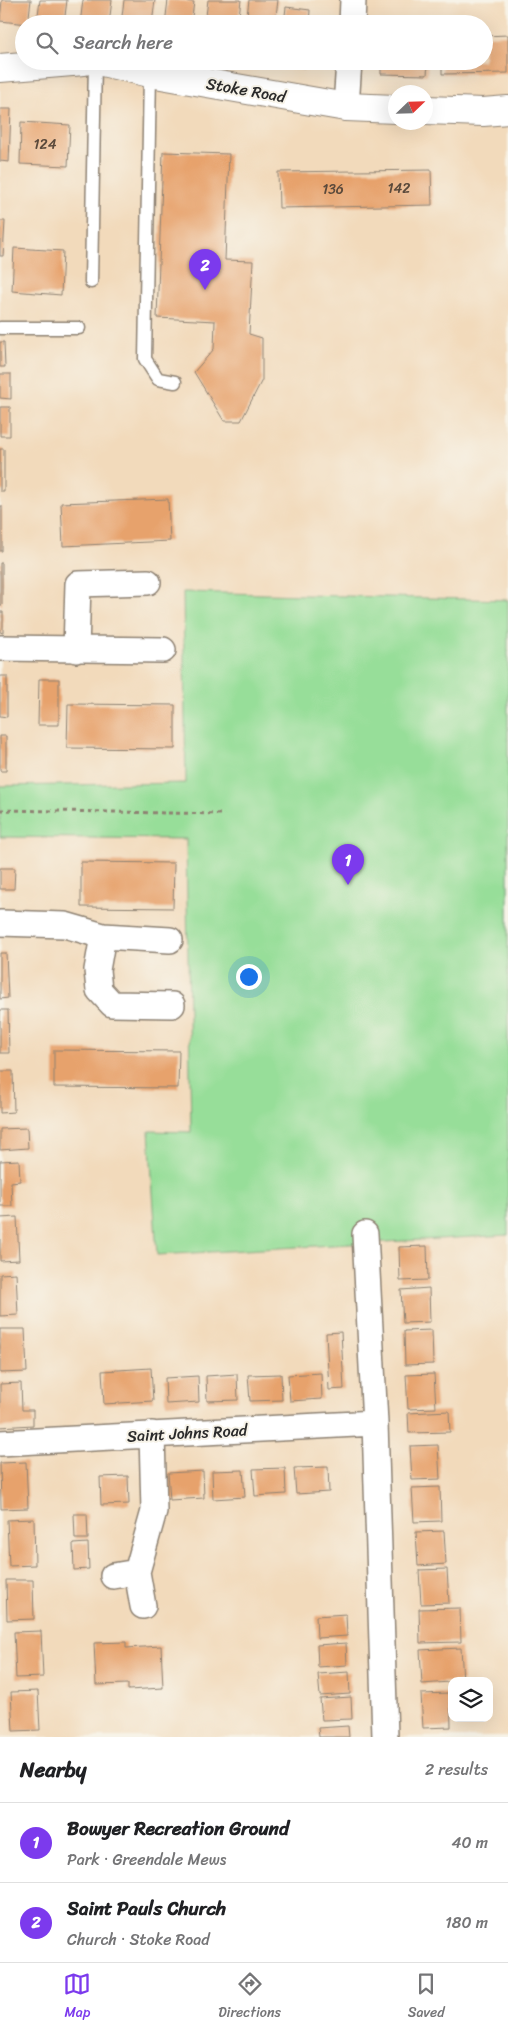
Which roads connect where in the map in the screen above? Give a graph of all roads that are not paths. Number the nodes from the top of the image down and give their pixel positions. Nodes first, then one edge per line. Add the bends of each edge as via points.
1 (353, 0) edge
2 (352, 15) edge
3 (15, 67) edge
4 (0, 68) edge
5 (95, 70) edge
6 (137, 70) edge
7 (348, 70) edge
8 (150, 73) junction
9 (346, 107) junction
10 (388, 109) edge
11 (433, 110) edge
12 (508, 110) edge
13 (91, 282) dead end
14 (0, 328) edge
15 (79, 328) dead end
16 (175, 382) dead end
17 (148, 582) dead end
18 (0, 648) edge
19 (76, 650) junction
20 (163, 650) dead end
21 (0, 923) edge
22 (103, 936) junction
23 (170, 940) dead end
24 (172, 1005) dead end
25 (364, 1234) dead end
26 (375, 1423) junction
27 (152, 1434) junction
28 (0, 1443) edge
29 (143, 1606) dead end
30 (385, 1737) edge

1 - 2 street
3 - 4 main road
5 - 13 lane
6 - 8 main road, Stoke Road
7 - 9 street
8 - 9 main road, Stoke Road
8 - 16 lane via 145,359 158,379
9 - 10 main road, Stoke Road
11 - 12 main road
14 - 15 lane
17 - 19 street via 78,584
18 - 19 street
19 - 20 street
21 - 22 street via 65,925
22 - 23 street
22 - 24 street via 97,970 99,990 112,1004
25 - 26 street
26 - 27 street, Saint Johns Road
26 - 30 street
27 - 28 street, Saint Johns Road
27 - 29 street via 154,1511 125,1574

